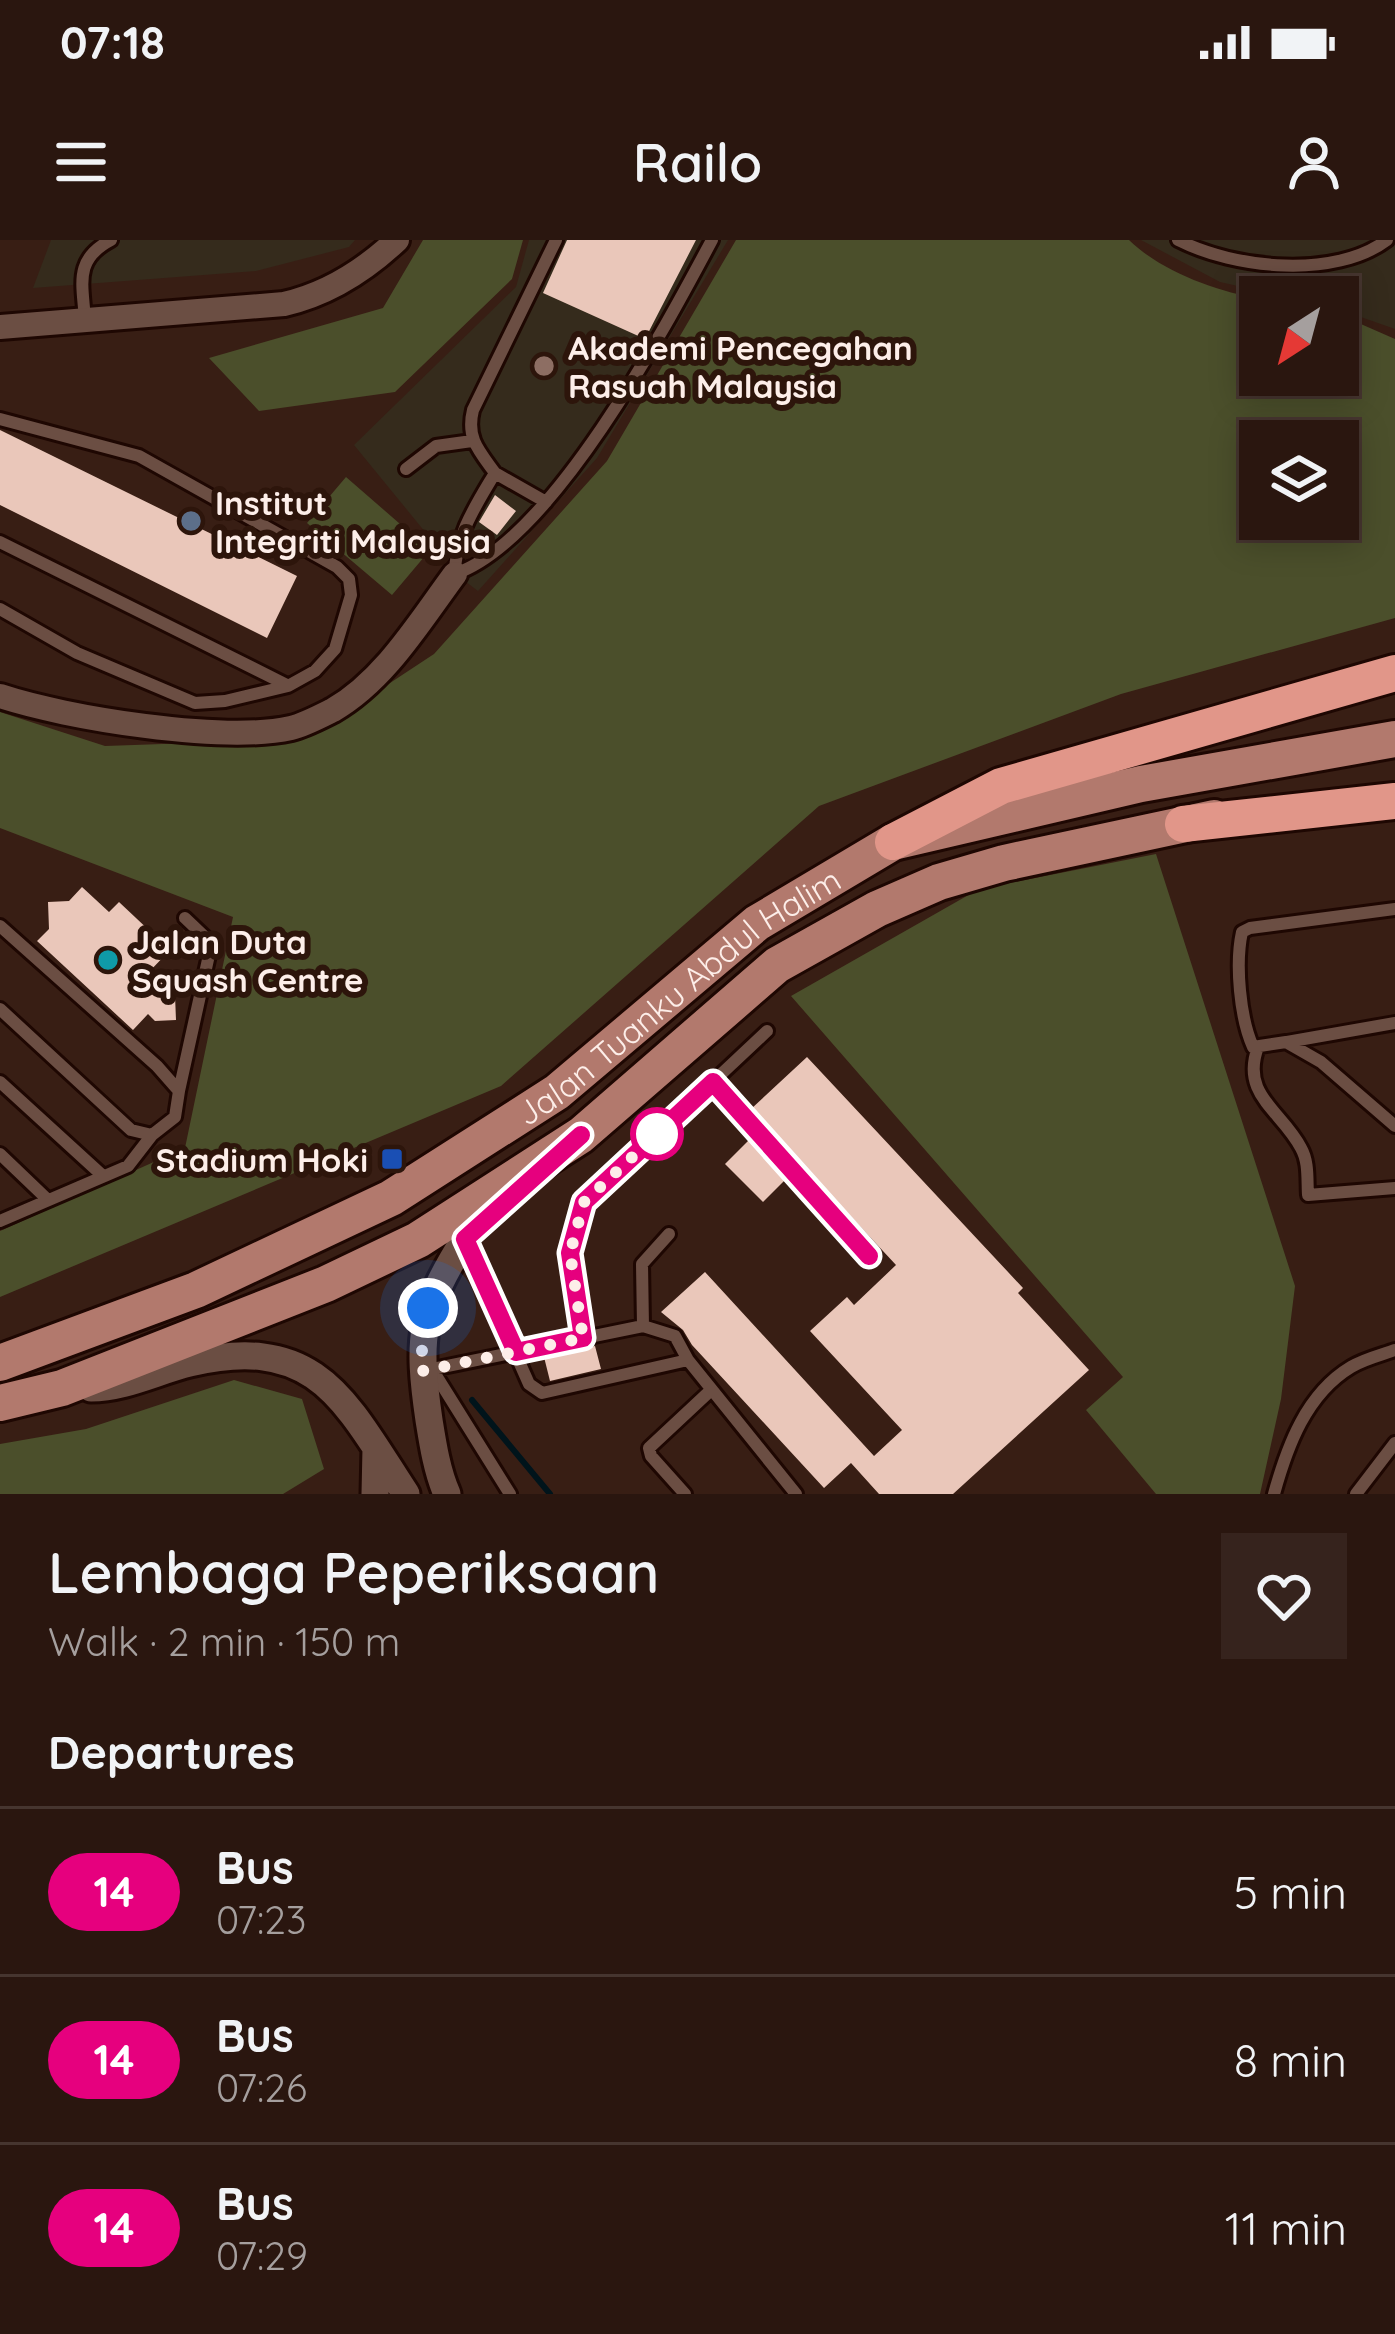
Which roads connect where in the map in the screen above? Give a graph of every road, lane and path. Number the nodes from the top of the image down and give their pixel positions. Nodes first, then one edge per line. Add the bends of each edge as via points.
1 (111, 240) edge
2 (397, 240) edge
3 (556, 240) edge
4 (712, 240) edge
5 (1178, 240) edge
6 (1387, 240) edge
7 (85, 323) junction
8 (0, 327) edge
9 (0, 418) edge
10 (472, 441) junction
11 (406, 469) dead end
12 (495, 472) junction
13 (546, 502) junction
14 (0, 542) edge
15 (455, 574) junction
16 (0, 609) edge
17 (1395, 673) edge
18 (288, 686) junction
19 (0, 696) edge
20 (1395, 739) edge
21 (1395, 784) edge
22 (1395, 801) edge
23 (1184, 824) junction
24 (893, 842) junction
25 (1392, 910) edge
26 (185, 919) dead end
27 (0, 926) edge
28 (1395, 927) edge
29 (0, 1009) edge
30 (1395, 1023) edge
31 (767, 1031) dead end
32 (1286, 1042) junction
33 (1258, 1047) junction
34 (0, 1082) edge
35 (713, 1082) junction
36 (179, 1091) junction
37 (1395, 1126) edge
38 (152, 1135) junction
39 (581, 1135) junction
40 (0, 1154) edge
41 (103, 1176) junction
42 (1395, 1188) edge
43 (47, 1199) junction
44 (0, 1221) edge
45 (669, 1234) dead end
46 (465, 1239) junction
47 (869, 1256) dead end
48 (643, 1326) junction
49 (583, 1338) junction
50 (1395, 1350) edge
51 (516, 1352) junction
52 (688, 1360) junction
53 (0, 1363) edge
54 (427, 1370) junction
55 (62, 1388) junction
56 (710, 1390) junction
57 (0, 1403) edge
58 (1395, 1443) edge
59 (376, 1448) junction
60 (375, 1494) edge
61 (406, 1494) edge
62 (447, 1494) edge
63 (510, 1494) edge
64 (686, 1494) edge
65 (796, 1494) edge
66 (1274, 1494) edge
67 (1357, 1494) edge

1 - 7 lane via 82,269
2 - 7 street via 312,297
3 - 10 lane via 473,410
4 - 13 lane via 646,364
5 - 6 lane via 1208,254 1326,265 1366,256
7 - 8 street
9 - 18 lane via 139,456 337,567 350,595 335,649
10 - 11 lane via 436,446
10 - 12 lane
12 - 13 lane
12 - 15 lane via 465,526
13 - 15 lane via 476,566
14 - 18 lane
15 - 19 street via 389,662 336,708 292,728 143,725
16 - 18 lane via 77,653 195,703
17 - 24 highway via 1001,786
20 - 24 main road, Jalan Tuanku Abdul Halim via 1141,784
21 - 23 main road, Jalan Tuanku Abdul Halim
22 - 23 highway
23 - 39 main road, Jalan Tuanku Abdul Halim via 1004,863 877,909 777,965
24 - 53 main road, Jalan Tuanku Abdul Halim via 758,923 557,1092 391,1198 196,1290
25 - 28 lane
25 - 33 lane via 1242,932 1246,1023
26 - 36 lane via 206,938 209,955
27 - 36 lane
29 - 38 lane via 131,1130
30 - 32 lane
31 - 35 lane
32 - 33 lane
32 - 37 lane
33 - 42 lane via 1251,1065 1261,1098 1300,1146 1308,1196
34 - 41 lane
35 - 47 lane
35 - 49 lane via 584,1202 570,1253
36 - 38 lane via 175,1117
38 - 41 lane via 128,1166
39 - 46 main road
39 - 55 main road, Jalan Tuanku Abdul Halim via 418,1240
40 - 43 lane
41 - 43 lane
43 - 44 lane
45 - 48 lane via 642,1264
46 - 51 lane
46 - 54 street via 428,1308
48 - 49 lane
48 - 52 lane via 675,1336
49 - 51 lane
50 - 66 lane via 1350,1367 1315,1400
51 - 52 lane via 529,1384 542,1393
51 - 54 lane
52 - 56 lane
54 - 62 street
54 - 63 lane
55 - 57 main road, Jalan Tuanku Abdul Halim
55 - 59 street via 108,1388 230,1357 280,1358 322,1380
56 - 64 lane via 650,1448
56 - 65 lane
58 - 67 lane
59 - 60 street
59 - 61 street

